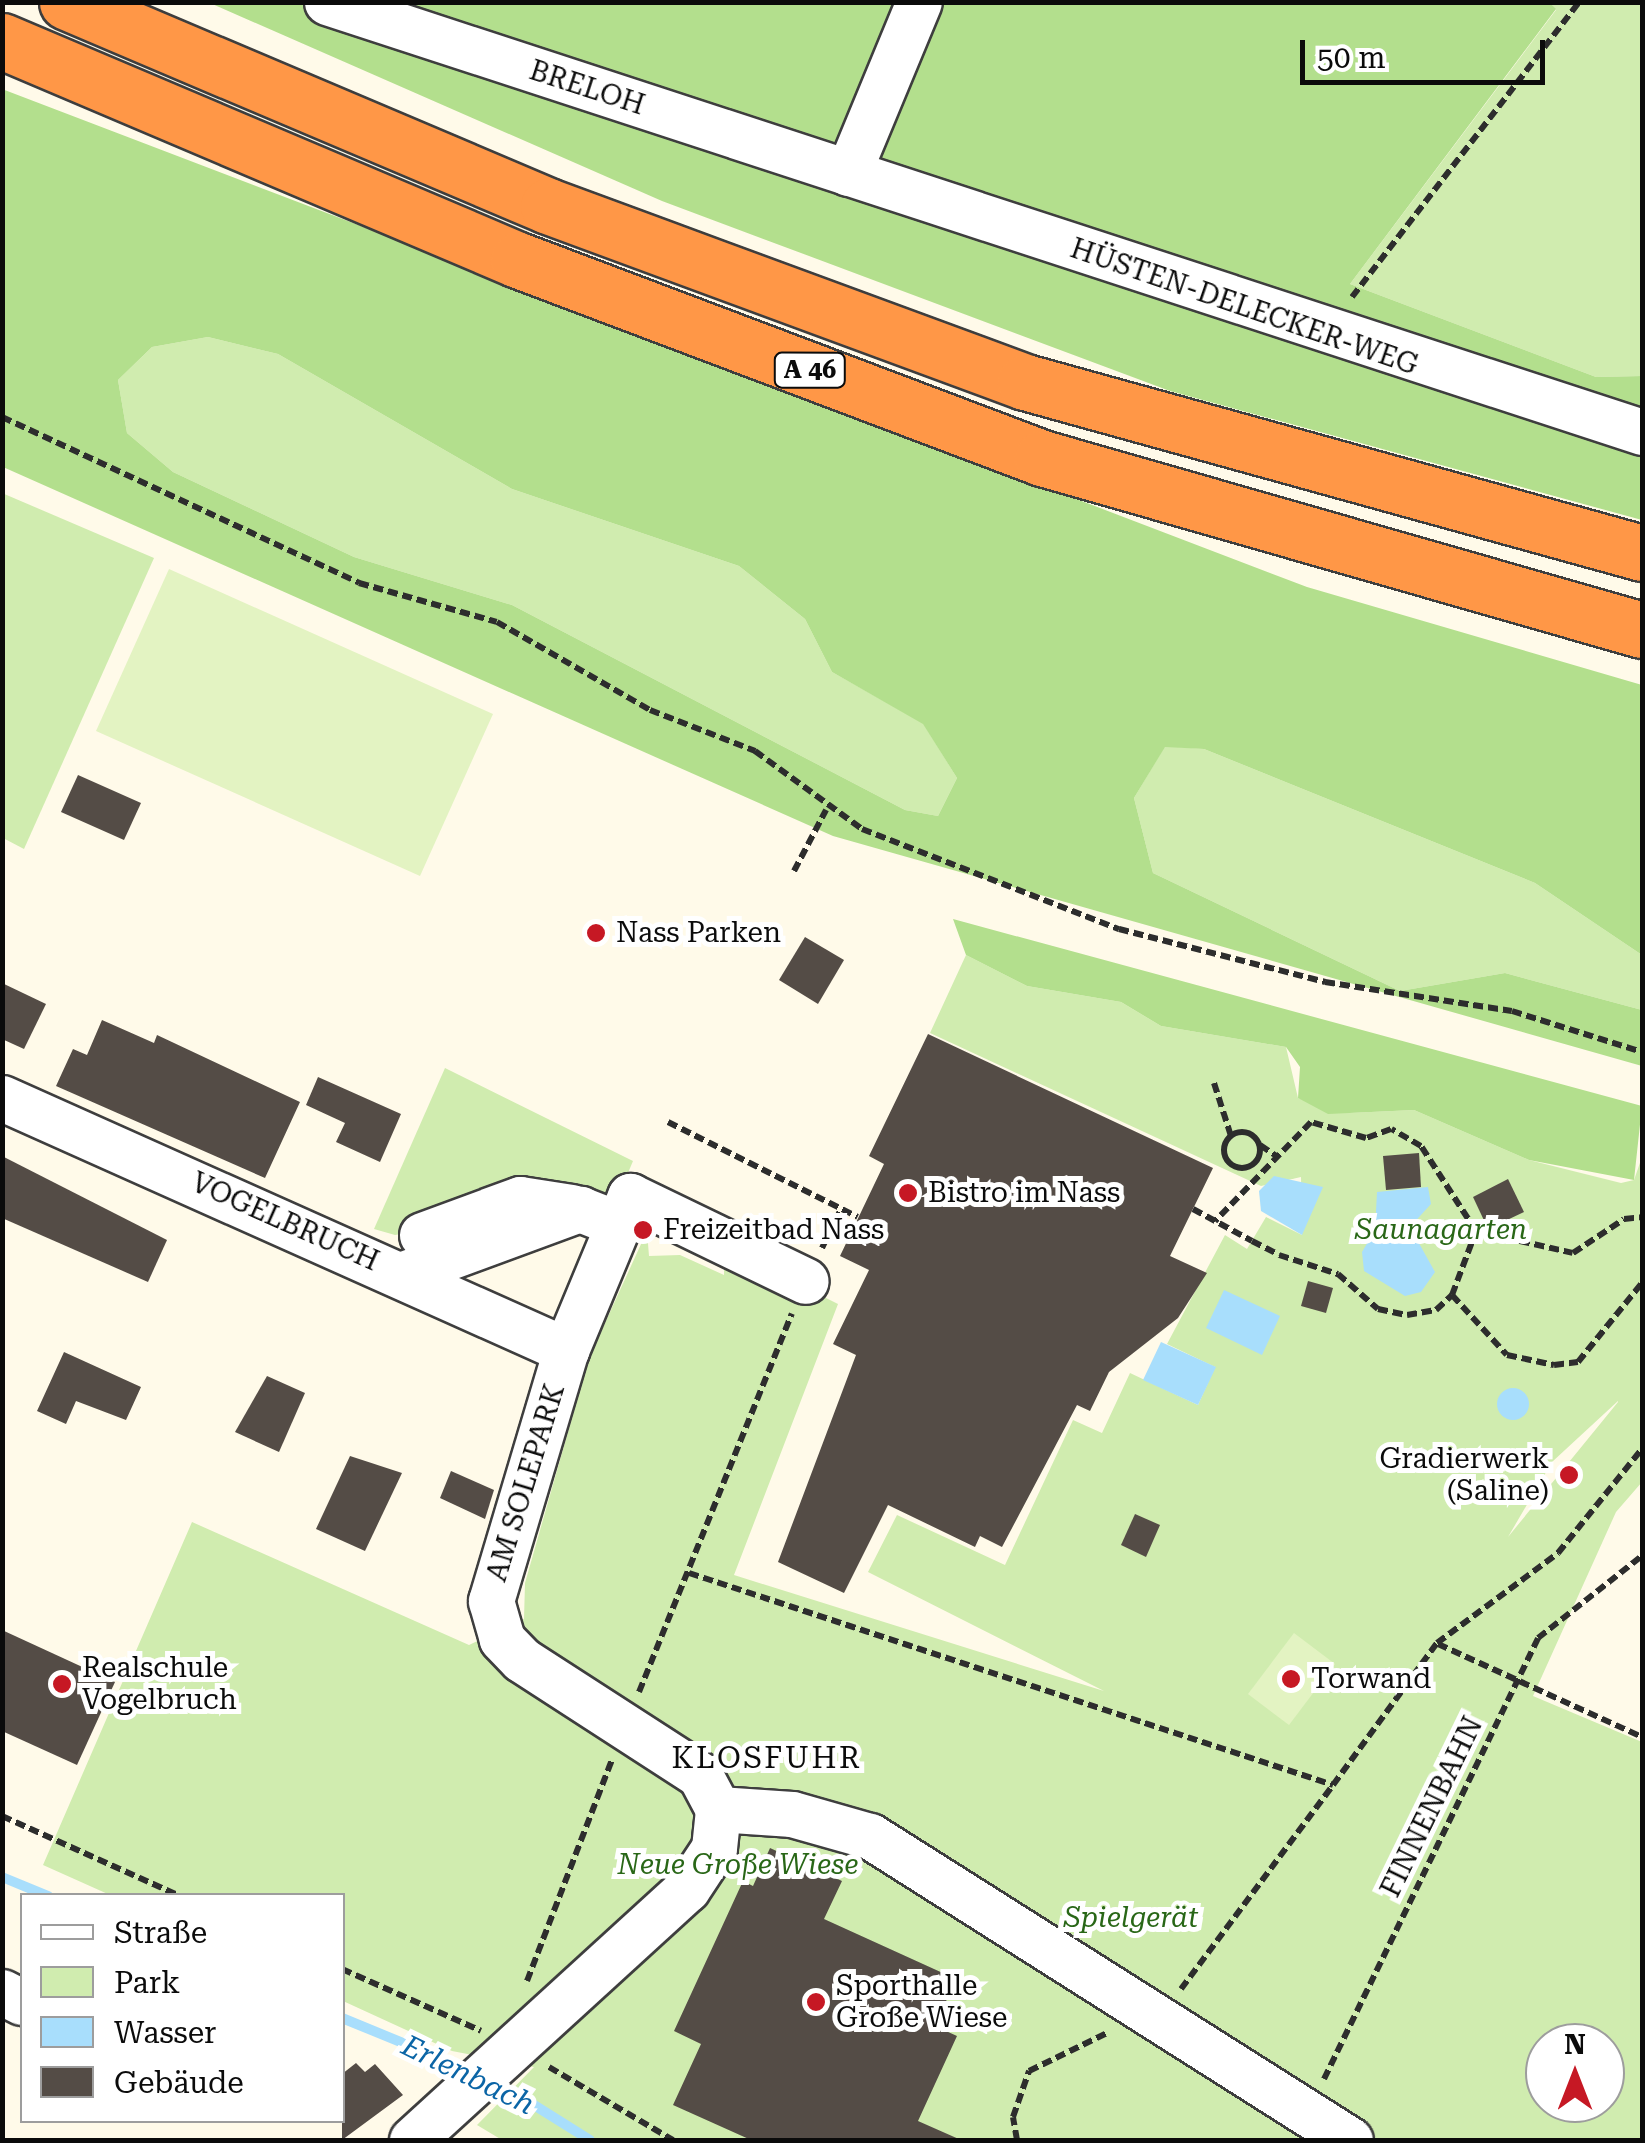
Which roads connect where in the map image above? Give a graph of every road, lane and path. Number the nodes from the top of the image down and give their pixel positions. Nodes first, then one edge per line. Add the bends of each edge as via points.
1 (66, 2) edge
2 (326, 2) edge
3 (920, 2) edge
4 (1579, 2) edge
5 (2, 41) edge
6 (848, 173) junction
7 (1321, 331) junction
8 (2, 417) edge
9 (1642, 432) edge
10 (1642, 553) edge
11 (1642, 630) edge
12 (826, 809) junction
13 (794, 870) dead end
14 (1642, 1052) edge
15 (1214, 1084) dead end
16 (2, 1098) edge
17 (668, 1122) dead end
18 (1231, 1136) junction
19 (1260, 1145) junction
20 (1278, 1157) junction
21 (841, 1209) junction
22 (1193, 1209) dead end
23 (609, 1210) junction
24 (1642, 1217) edge
25 (858, 1218) dead end
26 (1215, 1221) junction
27 (1476, 1230) junction
28 (384, 1266) junction
29 (806, 1282) junction
30 (1642, 1283) edge
31 (1452, 1295) junction
32 (566, 1350) junction
33 (1642, 1449) edge
34 (1642, 1556) edge
35 (689, 1573) junction
36 (1437, 1643) junction
37 (1520, 1680) junction
38 (626, 1723) junction
39 (1642, 1737) edge
40 (1333, 1785) junction
41 (718, 1809) junction
42 (2, 1816) edge
43 (173, 1893) edge
44 (525, 1988) dead end
45 (1158, 2016) junction
46 (1306, 2115) junction
47 (418, 2136) edge
48 (1017, 2140) edge
49 (1350, 2140) edge

1 - 10 highway, A 46 via 548,206 1025,382
2 - 6 street, BRELOH
3 - 6 street
4 - 7 path via 1396,251
5 - 11 highway, A 46 via 518,260 1042,458
6 - 7 street, HÜSTEN-DELECKER-WEG
7 - 9 street, HÜSTEN-DELECKER-WEG
8 - 12 path via 359,584 496,622 650,710 755,751
12 - 13 path
12 - 14 path via 1119,928 1325,982 1512,1011
15 - 18 path
16 - 28 street, VOGELBRUCH
17 - 21 path
18 - 19 path via 1245,1132
18 - 19 path via 1224,1150 1234,1167 1254,1164
19 - 20 path
20 - 26 path
20 - 27 path via 1303,1124 1366,1138 1391,1129 1442,1166
21 - 25 path
21 - 29 path
22 - 26 path
23 - 28 street via 506,1202
23 - 29 street
23 - 32 street, AM SOLEPARK
24 - 27 path via 1624,1218 1572,1253
26 - 31 path via 1338,1274 1378,1309 1422,1314
27 - 31 path
28 - 32 street, VOGELBRUCH
29 - 35 path
30 - 31 path via 1578,1362 1554,1365 1506,1355
32 - 38 street, AM SOLEPARK via 494,1581 493,1612 521,1660
33 - 36 path via 1558,1553
34 - 37 path, FINNENBAHN via 1538,1638
35 - 38 path
35 - 40 path
36 - 37 path
36 - 40 path
37 - 39 path
37 - 46 path, FINNENBAHN
38 - 41 street, AM SOLEPARK via 700,1775
38 - 44 path
40 - 45 path
41 - 45 street via 792,1814 870,1836
41 - 47 street via 701,1874
42 - 43 path
45 - 46 street
45 - 48 path via 1070,2044 1029,2071 1013,2117
46 - 49 street

